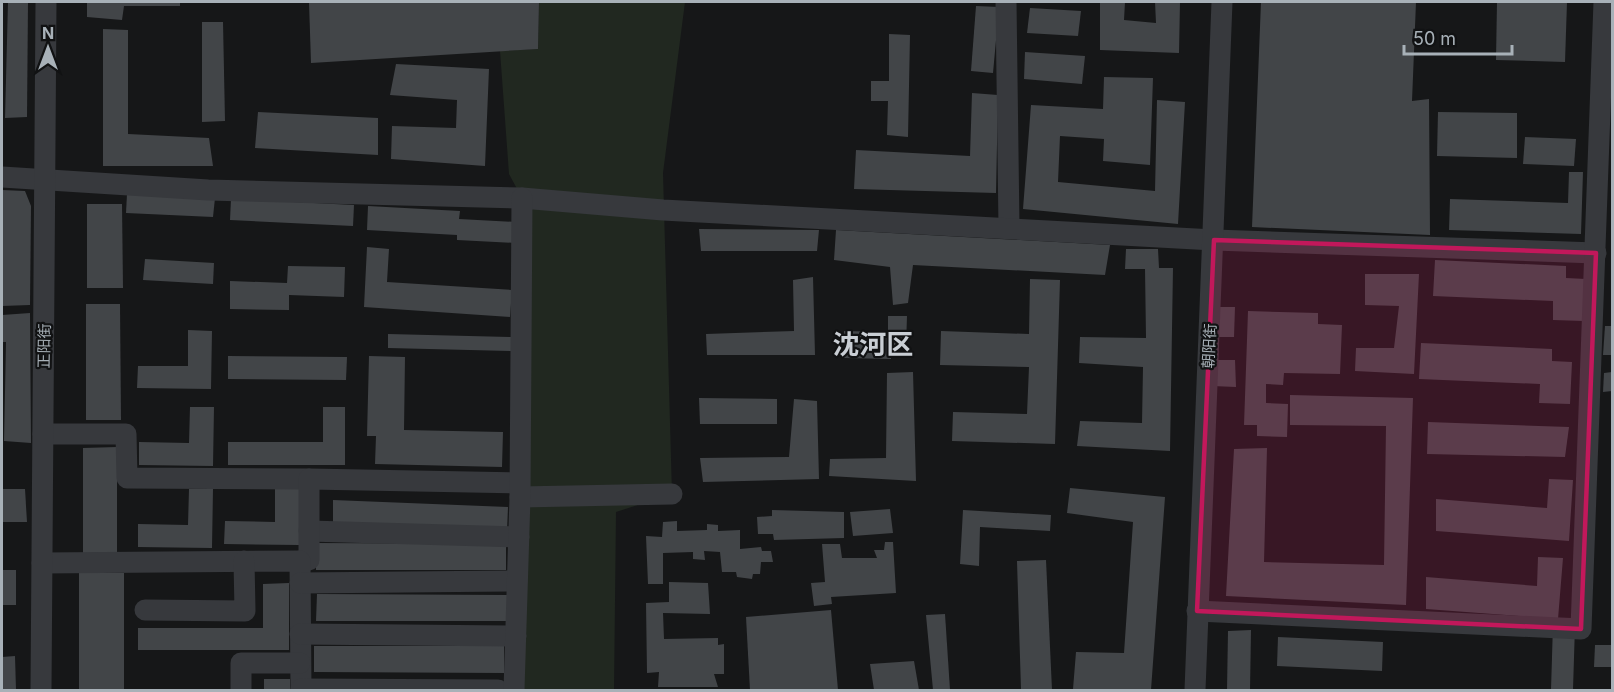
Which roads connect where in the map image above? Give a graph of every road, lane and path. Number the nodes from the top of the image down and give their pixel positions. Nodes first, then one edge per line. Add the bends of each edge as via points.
1 (46, 2) edge
2 (1006, 2) edge
3 (1222, 2) edge
4 (1604, 2) edge
5 (2, 177) edge
6 (45, 180) junction
7 (522, 198) junction
8 (1008, 228) junction
9 (1214, 240) junction
10 (1596, 253) junction
11 (43, 434) junction
12 (309, 479) junction
13 (519, 490) junction
14 (672, 495) dead end
15 (309, 531) junction
16 (519, 537) junction
17 (244, 561) junction
18 (300, 561) junction
19 (42, 563) junction
20 (517, 581) junction
21 (300, 583) junction
22 (145, 610) dead end
23 (1197, 611) junction
24 (300, 634) junction
25 (516, 636) junction
26 (300, 663) junction
27 (40, 690) edge
28 (241, 690) edge
29 (301, 690) edge
30 (498, 690) edge
31 (514, 690) edge
32 (1195, 690) edge

1 - 6 street, 正阳街
2 - 8 street
3 - 9 street, 朝阳街
4 - 10 street
5 - 6 street
6 - 7 street via 208,190
6 - 11 street, 正阳街
7 - 8 street via 663,210
7 - 13 street
8 - 9 street
9 - 10 street
9 - 23 street, 朝阳街
10 - 23 street via 1581,628
11 - 12 street via 126,434 127,478
11 - 19 street, 正阳街
12 - 13 street
12 - 15 street
13 - 14 street
13 - 16 street
15 - 16 street
15 - 18 street via 309,560
16 - 20 street
17 - 18 street
17 - 19 street
17 - 22 street via 245,611
18 - 21 street
19 - 27 street, 正阳街
20 - 21 street
20 - 25 street
21 - 24 street
23 - 32 street, 朝阳街
24 - 25 street
24 - 26 street
25 - 31 street
26 - 28 street via 241,663
26 - 29 street
29 - 30 street

